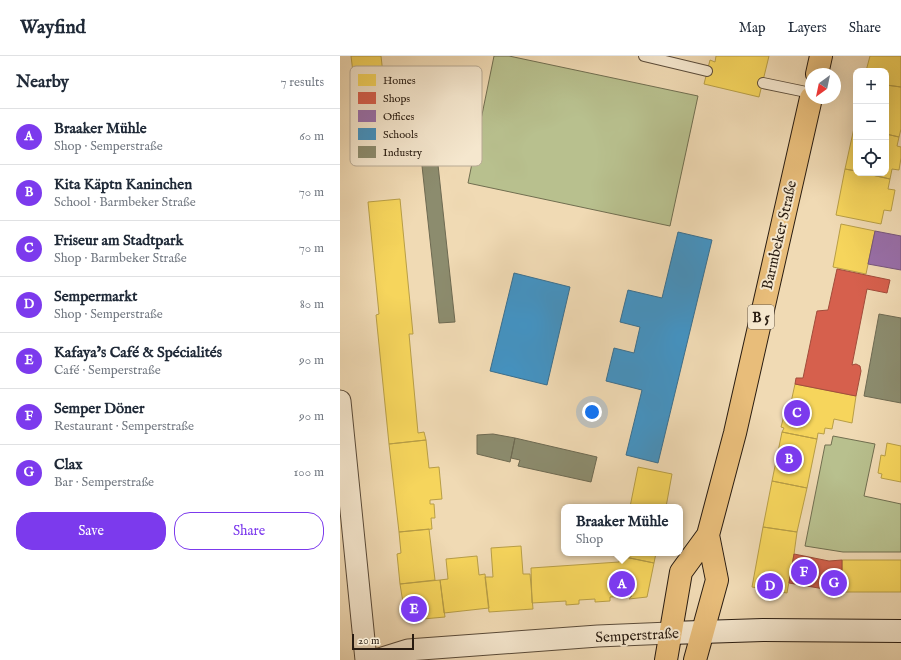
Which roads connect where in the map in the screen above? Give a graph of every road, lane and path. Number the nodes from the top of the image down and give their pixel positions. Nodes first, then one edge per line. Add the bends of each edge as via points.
1 (644, 56) edge
2 (821, 56) edge
3 (818, 68) edge
4 (707, 71) dead end
5 (763, 83) dead end
6 (805, 93) edge
7 (810, 104) edge
8 (340, 403) edge
9 (708, 535) junction
10 (703, 631) junction
11 (901, 631) edge
12 (670, 633) junction
13 (366, 660) edge
14 (376, 660) edge
15 (666, 660) edge
16 (695, 660) edge

1 - 4 lane
2 - 3 main road
5 - 6 lane
7 - 9 main road, Barmbeker Straße / B 5 via 735,433
8 - 13 street
9 - 10 main road, Barmbeker Straße / B 5 via 718,580
9 - 12 main road, Barmbeker Straße / B 5 via 680,572
10 - 11 street, Semperstraße
10 - 12 street, Semperstraße
10 - 16 main road, Barmbeker Straße / B 5
12 - 14 street, Semperstraße via 408,650
12 - 15 main road, Barmbeker Straße / B 5

